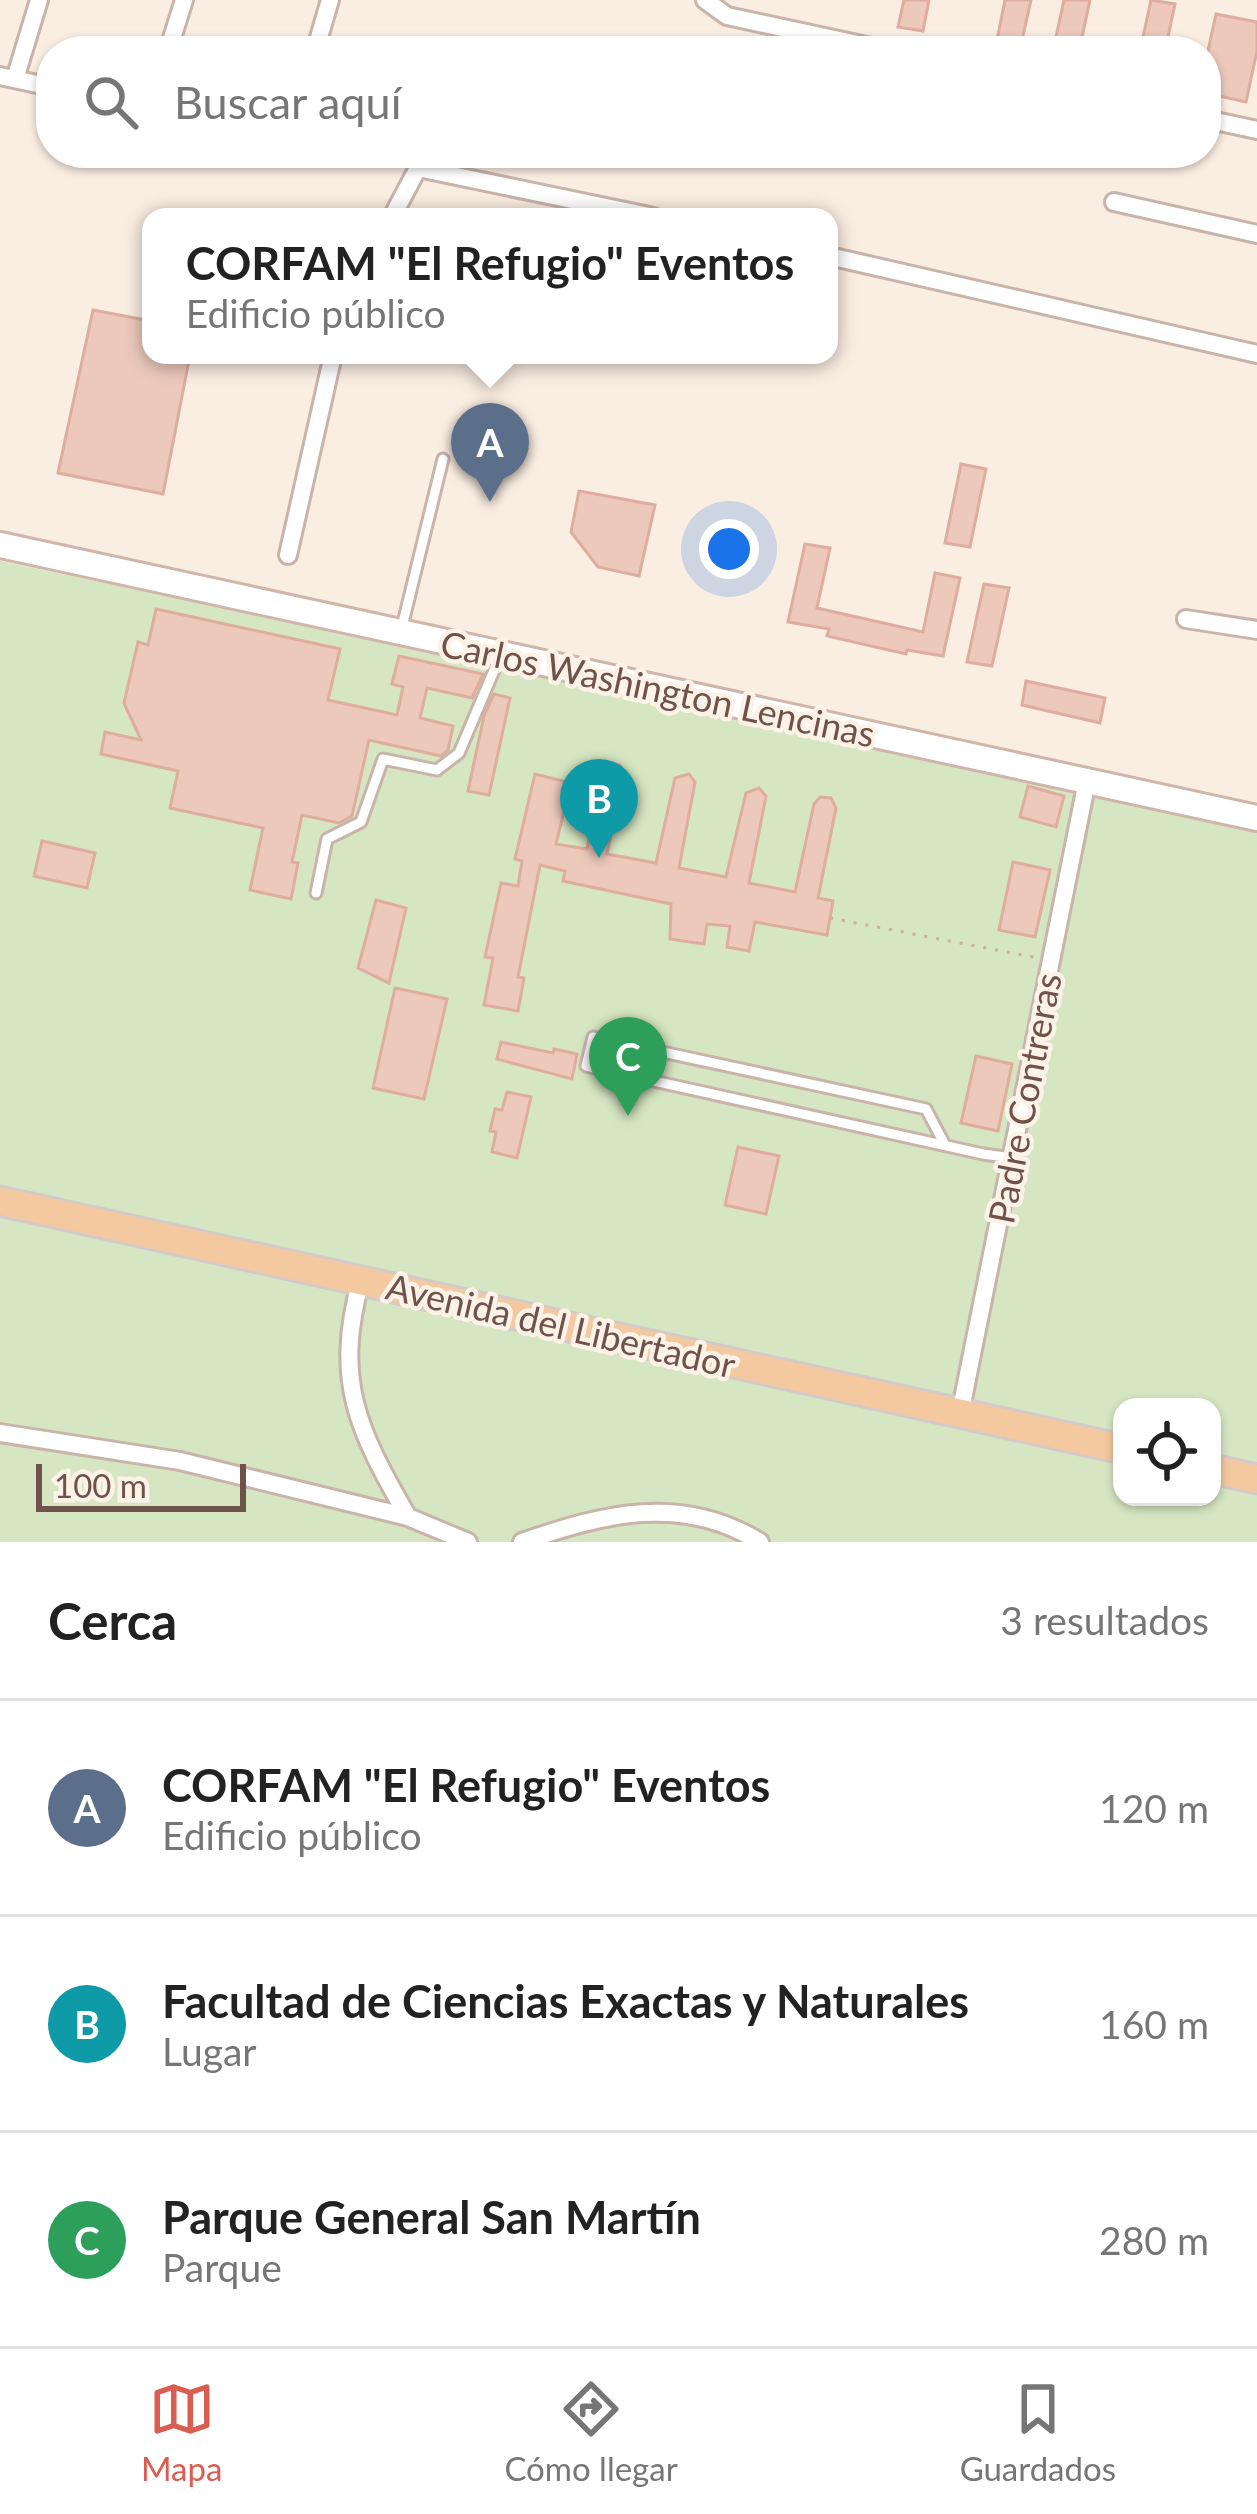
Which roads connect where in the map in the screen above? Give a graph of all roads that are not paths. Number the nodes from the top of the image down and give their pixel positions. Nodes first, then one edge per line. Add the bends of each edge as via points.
1 (39, 0) edge
2 (184, 0) edge
3 (330, 0) edge
4 (705, 0) edge
5 (173, 36) edge
6 (319, 36) edge
7 (820, 36) edge
8 (8, 78) edge
9 (1221, 122) edge
10 (1257, 130) edge
11 (418, 168) edge
12 (418, 168) edge
13 (1114, 202) dead end
14 (397, 208) edge
15 (611, 208) edge
16 (1257, 234) edge
17 (838, 258) edge
18 (1257, 354) edge
19 (331, 364) edge
20 (443, 459) dead end
21 (0, 549) edge
22 (288, 555) dead end
23 (1186, 619) dead end
24 (1257, 630) edge
25 (401, 632) junction
26 (501, 654) junction
27 (1087, 781) junction
28 (1257, 818) edge
29 (316, 893) dead end
30 (945, 1145) junction
31 (1012, 1158) junction
32 (0, 1201) edge
33 (361, 1280) junction
34 (960, 1414) junction
35 (0, 1433) edge
36 (1113, 1447) edge
37 (1221, 1471) edge
38 (1257, 1479) edge
39 (408, 1517) junction
40 (468, 1542) edge
41 (522, 1542) edge
42 (760, 1542) edge

1 - 8 street
2 - 5 street
3 - 6 street
4 - 7 street via 727,16
9 - 10 street
11 - 14 street
12 - 15 street
13 - 16 street
17 - 18 street
19 - 22 street
20 - 25 lane
21 - 25 main road, Carlos Washington Lencinas
23 - 24 street
25 - 26 main road, Carlos Washington Lencinas
26 - 27 main road, Carlos Washington Lencinas
26 - 29 lane via 459,752 437,770 383,759 361,822 327,839
27 - 28 main road, Carlos Washington Lencinas
27 - 31 street, Padre Contreras
30 - 30 lane via 586,1066 593,1037 926,1109
30 - 31 lane
31 - 34 street, Padre Contreras
32 - 33 main road, Avenida del Libertador
33 - 34 main road, Avenida del Libertador
33 - 39 street via 347,1330 352,1395
34 - 36 main road, Avenida del Libertador
35 - 39 street via 180,1461
37 - 38 main road
39 - 40 street
41 - 42 street via 597,1516 670,1513 736,1527

